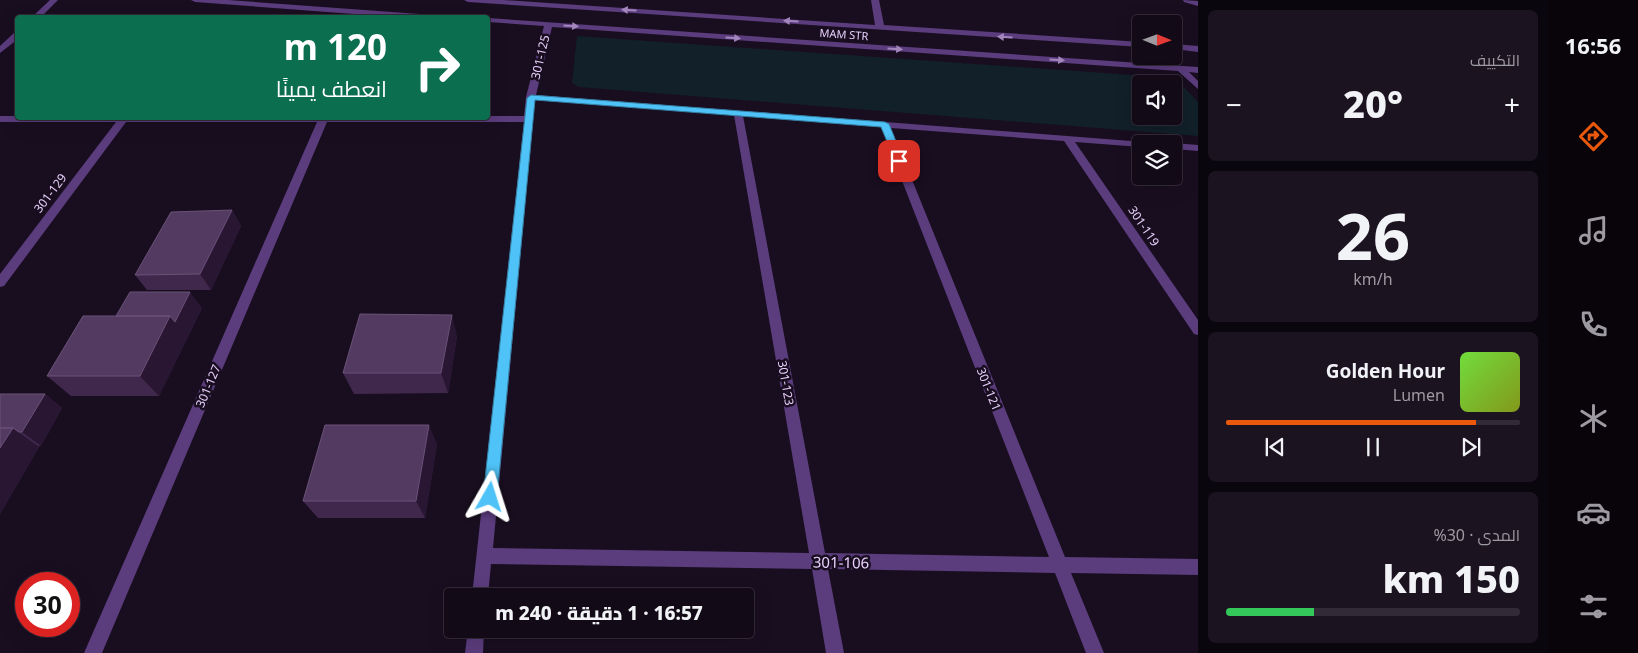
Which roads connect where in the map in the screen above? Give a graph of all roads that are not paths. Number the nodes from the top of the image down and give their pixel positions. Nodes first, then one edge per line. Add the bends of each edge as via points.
1 (54, 0) edge
2 (195, 0) edge
3 (468, 0) edge
4 (875, 0) edge
5 (1187, 0) edge
6 (1198, 4) edge
7 (39, 15) edge
8 (405, 15) edge
9 (490, 20) edge
10 (548, 24) junction
11 (880, 28) junction
12 (987, 36) junction
13 (15, 37) edge
14 (1132, 44) edge
15 (1182, 48) edge
16 (1198, 49) edge
17 (0, 50) edge
18 (998, 56) junction
19 (1181, 69) junction
20 (1198, 70) edge
21 (1198, 86) edge
22 (531, 98) junction
23 (738, 113) junction
24 (0, 119) edge
25 (15, 119) edge
26 (490, 119) edge
27 (529, 119) junction
28 (122, 120) edge
29 (323, 120) edge
30 (885, 124) junction
31 (1067, 138) junction
32 (1132, 143) edge
33 (1182, 147) edge
34 (1198, 148) edge
35 (0, 283) edge
36 (1198, 330) edge
37 (484, 556) junction
38 (818, 562) junction
39 (1059, 565) junction
40 (1198, 568) edge
41 (481, 588) edge
42 (475, 638) edge
43 (93, 653) edge
44 (474, 653) edge
45 (836, 653) edge
46 (1095, 653) edge

1 - 7 street
2 - 8 street
11 -> 3 street, MAM STR via 677,10
4 - 11 street
5 - 6 street
9 - 10 street, MAM STR
10 -> 18 street, MAM STR
10 - 22 street, 301-125
11 - 12 street, MAM STR
14 -> 12 street, MAM STR
12 - 18 street
13 - 17 street
15 - 16 street
18 -> 19 street, MAM STR
19 - 20 street, MAM STR
19 - 21 street
22 - 23 street
22 - 27 street, 301-125
23 - 30 street
23 - 38 street, 301-123
24 - 25 street
26 - 27 street
27 - 37 street, 301-125
28 - 35 street, 301-129
29 - 43 street, 301-127
30 - 31 street
30 - 39 street, 301-121
31 - 32 street
31 - 36 street, 301-119
33 - 34 street
37 - 38 street, 301-106
37 - 41 street, 301-125
38 - 39 street, 301-106
38 - 45 street, 301-123
39 - 40 street, 301-106
39 - 46 street, 301-121
42 - 44 street

